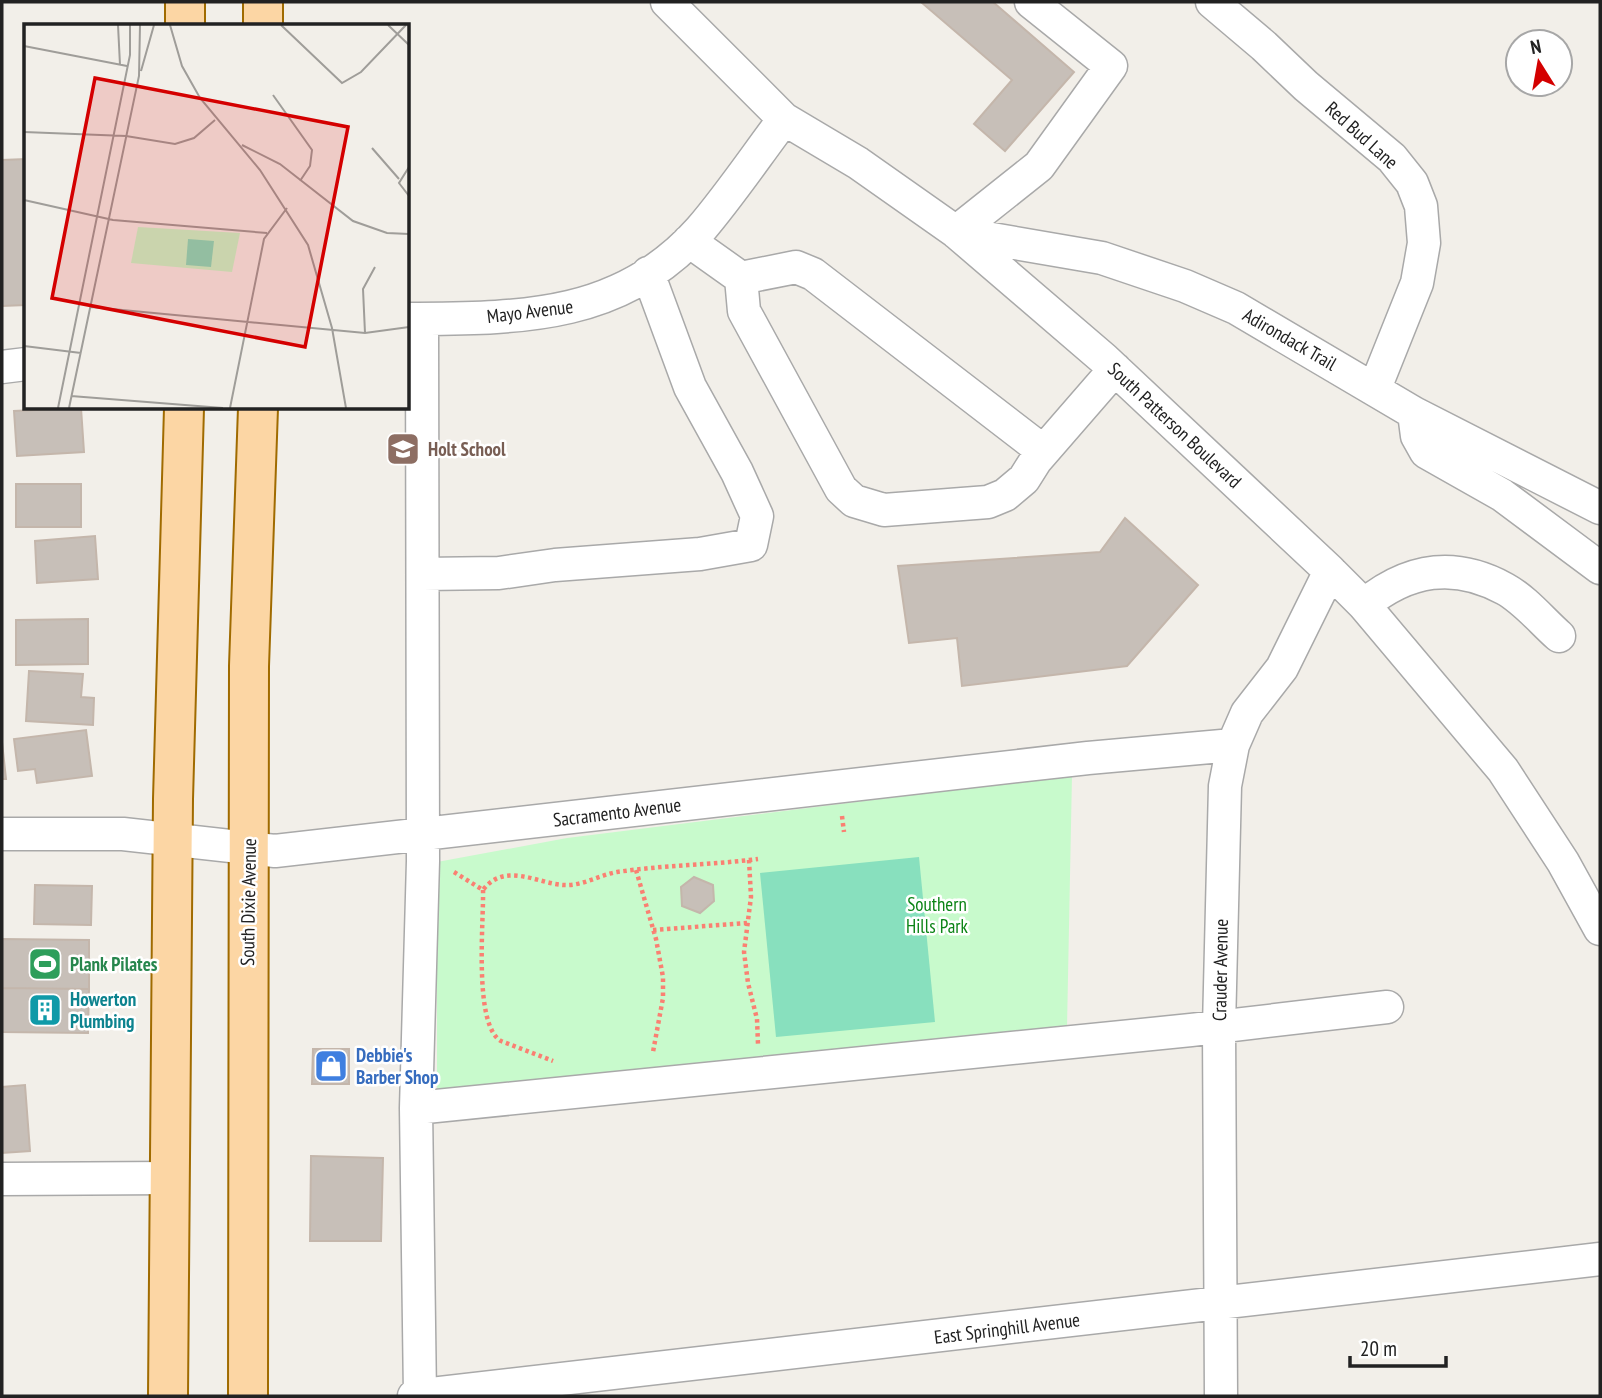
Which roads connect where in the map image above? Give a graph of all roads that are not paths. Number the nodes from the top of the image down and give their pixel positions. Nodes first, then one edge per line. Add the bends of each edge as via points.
1 (185, 2) edge
2 (263, 2) edge
3 (1031, 2) edge
4 (1212, 2) edge
5 (679, 6) edge
6 (185, 24) edge
7 (263, 24) edge
8 (784, 119) junction
9 (956, 232) junction
10 (689, 241) junction
11 (648, 273) junction
12 (740, 278) junction
13 (415, 319) edge
14 (24, 364) edge
15 (2, 367) edge
16 (1115, 369) junction
17 (1375, 388) junction
18 (184, 410) edge
19 (258, 410) edge
20 (1414, 413) junction
21 (1043, 452) junction
22 (1600, 508) edge
23 (1600, 568) edge
24 (1330, 571) junction
25 (423, 574) junction
26 (1364, 606) junction
27 (1559, 636) dead end
28 (1233, 745) junction
29 (2, 834) edge
30 (174, 840) junction
31 (249, 848) junction
32 (423, 848) junction
33 (1600, 929) edge
34 (1387, 1007) dead end
35 (1219, 1027) junction
36 (416, 1108) junction
37 (170, 1178) junction
38 (2, 1179) edge
39 (1600, 1259) edge
40 (1221, 1303) junction
41 (168, 1396) edge
42 (248, 1396) edge
43 (414, 1396) edge
44 (420, 1396) edge
45 (1221, 1396) edge

1 - 6 main road
2 - 7 main road
3 - 9 street via 1111,66 1039,166
4 - 17 street, Red Bud Lane via 1392,159 1412,183 1422,206 1424,243 1417,283
5 - 8 street, South Patterson Boulevard
8 - 9 street, South Patterson Boulevard via 858,163
8 - 10 street, Mayo Avenue
9 - 16 street, South Patterson Boulevard
9 - 17 street, Adirondack Trail via 1102,258 1185,286 1236,308
10 - 11 street, Mayo Avenue
10 - 12 street
11 - 13 street, Mayo Avenue via 592,302 567,309 501,318
11 - 25 street via 690,387 757,516 751,545 499,573
12 - 21 street via 796,267 813,274
12 - 21 street via 744,311 759,341 841,489 854,501 884,510 988,502 1024,479
13 - 25 street
14 - 15 street
16 - 21 street
16 - 24 street, South Patterson Boulevard
17 - 20 street, Adirondack Trail
18 - 30 main road
19 - 31 main road, South Dixie Avenue via 249,666
20 - 22 street, Adirondack Trail
20 - 23 street via 1417,436 1426,452 1502,495
24 - 26 street, South Patterson Boulevard
24 - 28 street, Crauder Avenue via 1282,668 1247,713
25 - 32 street
26 - 27 street via 1397,582 1434,571 1469,574 1507,590
26 - 33 street, South Patterson Boulevard via 1503,770
28 - 32 street, Sacramento Avenue via 1088,758
28 - 35 street, Crauder Avenue via 1225,786
29 - 30 street, Sacramento Avenue via 123,834
30 - 31 street, Sacramento Avenue
30 - 37 main road
31 - 32 street, Sacramento Avenue
31 - 42 main road, South Dixie Avenue
32 - 36 street
34 - 35 street
35 - 36 street via 754,1055
35 - 40 street, Crauder Avenue
36 - 44 street
37 - 38 street
37 - 41 main road
39 - 40 street, East Springhill Avenue
40 - 44 street, East Springhill Avenue
40 - 45 street, Crauder Avenue
43 - 44 street, East Springhill Avenue

